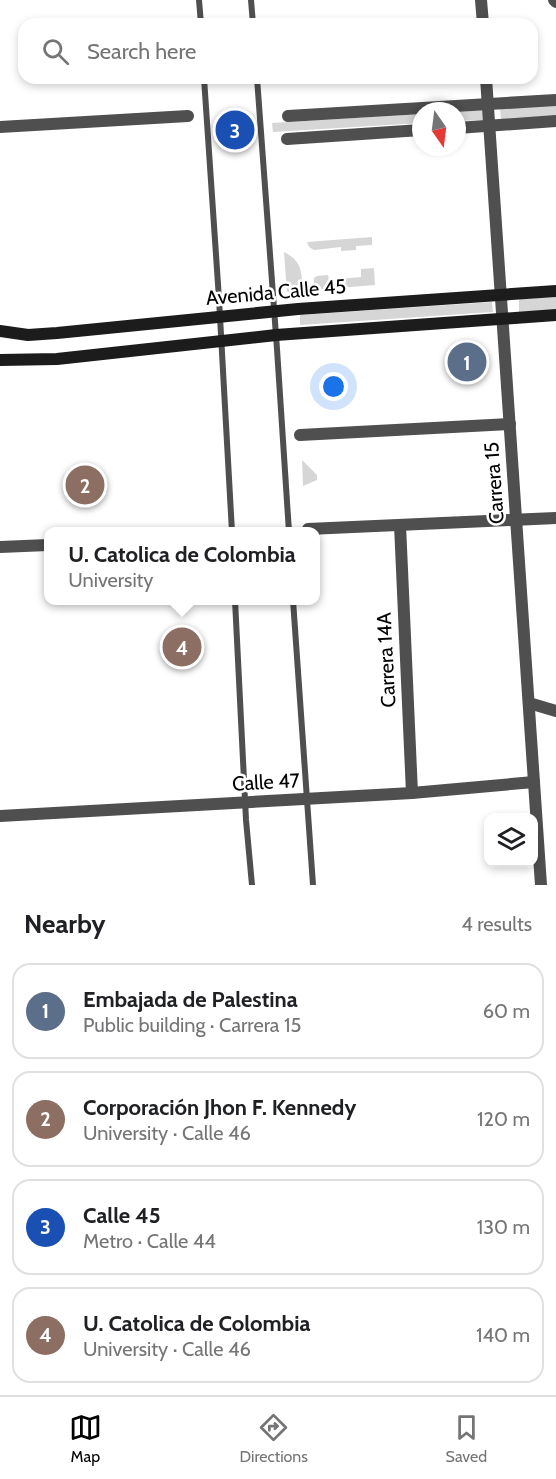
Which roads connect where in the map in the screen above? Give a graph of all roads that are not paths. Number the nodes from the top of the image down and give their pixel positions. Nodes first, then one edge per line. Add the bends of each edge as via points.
1 (199, 0) edge
2 (251, 0) edge
3 (481, 0) edge
4 (200, 18) edge
5 (252, 18) edge
6 (482, 18) edge
7 (204, 84) edge
8 (257, 84) edge
9 (486, 84) edge
10 (556, 100) edge
11 (487, 105) junction
12 (288, 116) dead end
13 (188, 117) dead end
14 (556, 121) edge
15 (489, 126) junction
16 (0, 127) edge
17 (466, 127) edge
18 (412, 131) edge
19 (287, 139) dead end
20 (556, 291) edge
21 (501, 295) junction
22 (274, 311) junction
23 (556, 315) edge
24 (220, 316) junction
25 (502, 319) junction
26 (0, 331) edge
27 (276, 335) junction
28 (222, 341) junction
29 (0, 360) edge
30 (510, 424) junction
31 (300, 435) dead end
32 (556, 518) edge
33 (516, 520) junction
34 (400, 525) junction
35 (232, 527) edge
36 (289, 527) edge
37 (320, 529) edge
38 (44, 545) edge
39 (0, 548) edge
40 (235, 605) edge
41 (293, 605) edge
42 (528, 703) junction
43 (556, 711) edge
44 (534, 782) junction
45 (412, 793) junction
46 (306, 799) junction
47 (246, 802) junction
48 (0, 816) edge
49 (252, 885) edge
50 (313, 885) edge
51 (541, 885) edge

1 - 4 lane
2 - 5 lane
3 - 6 street
7 - 24 lane
8 - 22 lane
9 - 11 street, Carrera 15
10 - 11 street
11 - 12 street
11 - 15 street, Carrera 15
13 - 16 street
14 - 15 street
15 - 17 street
15 - 21 street, Carrera 15
18 - 19 street
20 - 21 main road, Avenida Calle 45
21 - 22 main road, Avenida Calle 45
21 - 25 street, Carrera 15
22 - 24 main road, Avenida Calle 45
22 - 27 lane
23 - 25 main road
24 - 26 main road, Avenida Calle 45 via 28,335
24 - 28 lane
25 - 27 main road
25 - 30 street, Carrera 15
27 - 28 main road
27 - 36 lane
28 - 29 main road via 57,359
28 - 35 lane
30 - 31 street
30 - 33 street, Carrera 15
32 - 33 street
33 - 34 street
33 - 42 street, Carrera 15
34 - 37 street
34 - 45 street, Carrera 14A
38 - 39 street
40 - 47 lane
41 - 46 lane
42 - 43 street
42 - 44 street, Carrera 15
44 - 45 street, Calle 47
44 - 51 street, Carrera 15
45 - 46 street, Calle 47
46 - 47 street, Calle 47
46 - 50 lane
47 - 48 street, Calle 47
47 - 49 lane

